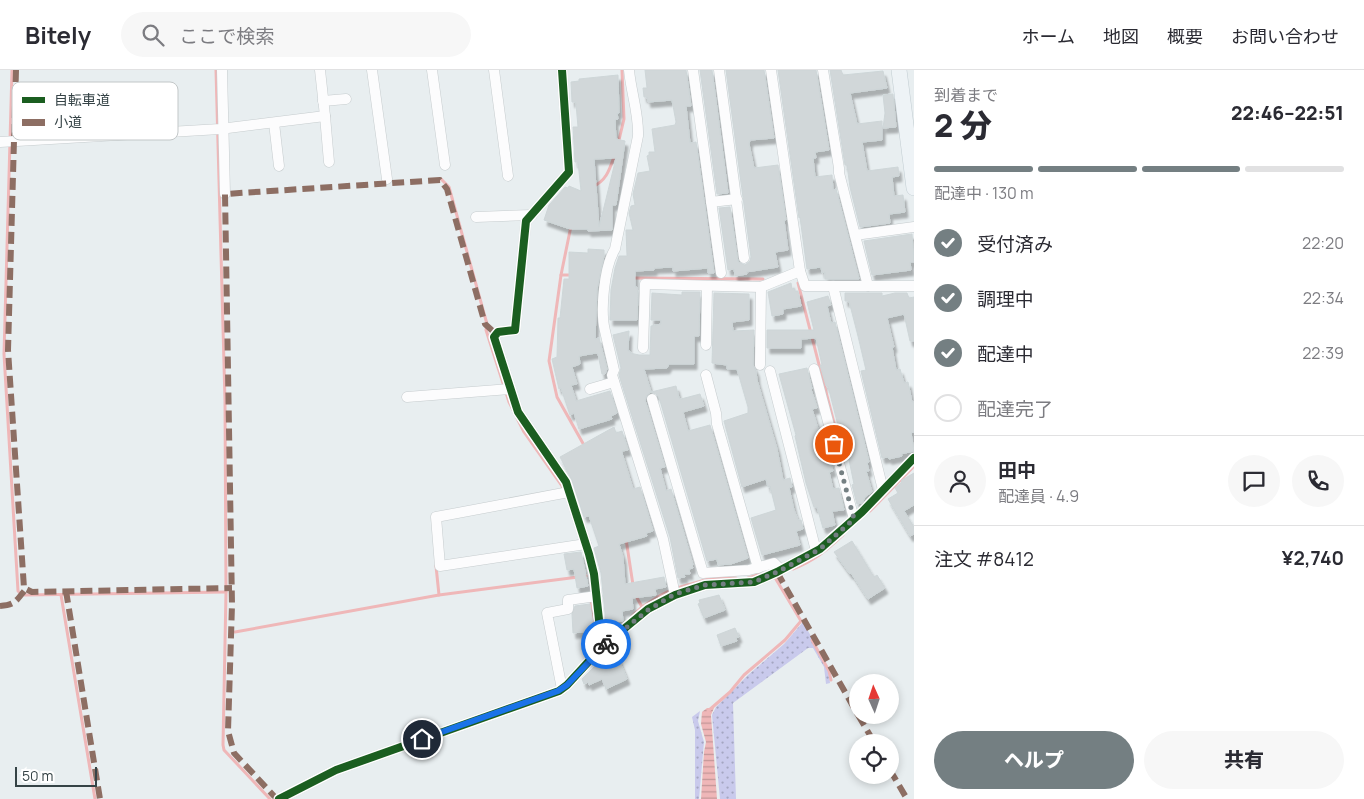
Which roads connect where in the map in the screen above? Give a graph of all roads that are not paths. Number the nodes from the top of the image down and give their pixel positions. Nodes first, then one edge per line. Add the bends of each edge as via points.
1 (222, 70) edge
2 (320, 70) edge
3 (372, 70) edge
4 (432, 70) edge
5 (494, 70) edge
6 (562, 70) edge
7 (628, 70) edge
8 (693, 70) edge
9 (719, 70) edge
10 (772, 70) edge
11 (823, 70) edge
12 (899, 70) edge
13 (346, 99) dead end
14 (323, 101) junction
15 (325, 116) junction
16 (274, 123) junction
17 (220, 129) junction
18 (178, 132) edge
19 (38, 140) edge
20 (5, 142) edge
21 (329, 162) dead end
22 (445, 165) dead end
23 (279, 166) dead end
24 (508, 176) dead end
25 (387, 179) dead end
26 (914, 188) edge
27 (225, 194) dead end
28 (736, 199) junction
29 (711, 202) junction
30 (532, 215) junction
31 (476, 217) dead end
32 (914, 227) edge
33 (855, 235) junction
34 (744, 258) dead end
35 (800, 271) junction
36 (721, 273) dead end
37 (867, 283) junction
38 (706, 286) junction
39 (833, 286) junction
40 (914, 286) edge
41 (761, 287) junction
42 (706, 345) dead end
43 (643, 348) dead end
44 (760, 365) dead end
45 (770, 370) dead end
46 (814, 370) dead end
47 (706, 375) dead end
48 (614, 382) junction
49 (590, 389) dead end
50 (506, 390) junction
51 (407, 396) dead end
52 (652, 398) dead end
53 (914, 458) edge
54 (883, 490) junction
55 (569, 492) junction
56 (854, 519) junction
57 (586, 544) junction
58 (816, 551) junction
59 (758, 568) junction
60 (781, 570) junction
61 (704, 579) junction
62 (674, 591) junction
63 (597, 596) junction
64 (602, 647) junction
65 (562, 689) junction
66 (280, 799) edge

1 - 17 street
2 - 14 street
3 - 25 street
4 - 22 street
5 - 24 street
6 - 30 street via 569,172
7 - 48 street via 638,136 615,249 610,257 604,311
8 - 29 street
9 - 28 street
10 - 35 street
11 - 33 street via 839,173
12 - 26 main road
13 - 14 street
14 - 15 street
15 - 16 street
15 - 21 street
16 - 17 street
16 - 23 street
17 - 18 street
17 - 27 street
19 - 20 street
28 - 29 street
28 - 34 street
29 - 36 street
30 - 31 street
30 - 50 street via 526,221 515,330 498,332 494,337
32 - 33 street
33 - 37 street
35 - 39 street via 805,286
35 - 41 street
37 - 39 street
37 - 40 street
38 - 41 street
38 - 42 street
38 - 43 street via 645,284
39 - 54 street
41 - 44 street
45 - 58 street
46 - 56 street
47 - 59 street via 716,424
48 - 49 street
48 - 62 street via 663,539
50 - 51 street
50 - 55 street via 566,482
52 - 61 street
53 - 54 street
54 - 56 street
55 - 57 street
55 - 57 street via 436,517 440,566
56 - 58 street
57 - 63 street
58 - 60 street
59 - 60 street via 774,562
59 - 61 street
60 - 61 street via 754,582
61 - 62 street
62 - 64 street
63 - 64 street
63 - 65 street via 568,600 568,609 548,613
64 - 65 street
65 - 66 street via 336,770

